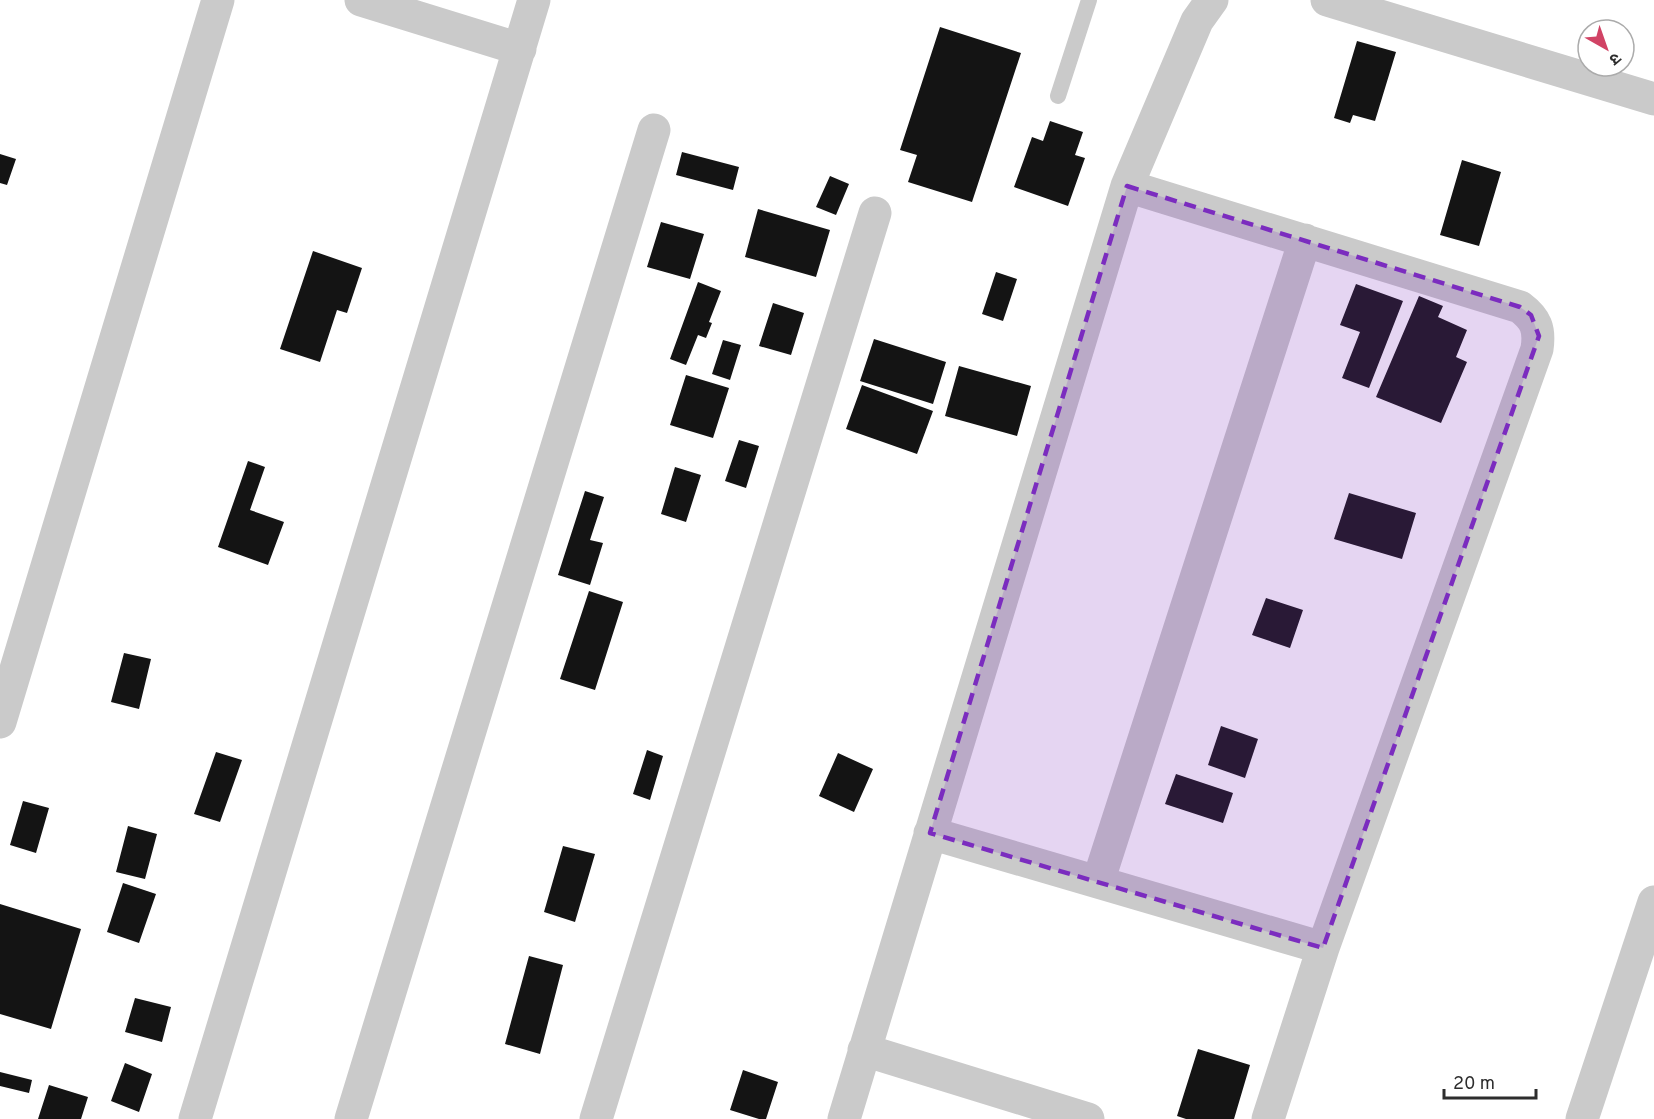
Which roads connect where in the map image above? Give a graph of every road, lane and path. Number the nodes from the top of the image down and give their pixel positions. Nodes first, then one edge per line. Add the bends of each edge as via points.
1 (218, 0) edge
2 (361, 0) edge
3 (534, 0) edge
4 (1089, 0) edge
5 (1212, 0) edge
6 (1328, 0) edge
7 (519, 49) junction
8 (1058, 96) dead end
9 (1654, 99) edge
10 (654, 130) dead end
11 (1127, 186) junction
12 (875, 213) dead end
13 (1305, 240) junction
14 (0, 722) edge
15 (930, 833) junction
16 (1098, 882) junction
17 (1654, 903) edge
18 (1323, 948) junction
19 (864, 1050) junction
20 (195, 1119) edge
21 (351, 1119) edge
22 (596, 1119) edge
23 (843, 1119) edge
24 (1088, 1119) edge
25 (1268, 1119) edge
26 (1582, 1119) edge

1 - 14 street
2 - 7 street
3 - 7 street
4 - 8 lane
5 - 11 street via 1197,21
6 - 9 street
7 - 20 street
10 - 21 street
11 - 13 street
11 - 15 street
12 - 22 street
13 - 16 street
13 - 18 street via 1520,307 1531,315 1539,336
15 - 16 street
15 - 19 street
16 - 18 street
17 - 26 street
18 - 25 street
19 - 23 street
19 - 24 street

